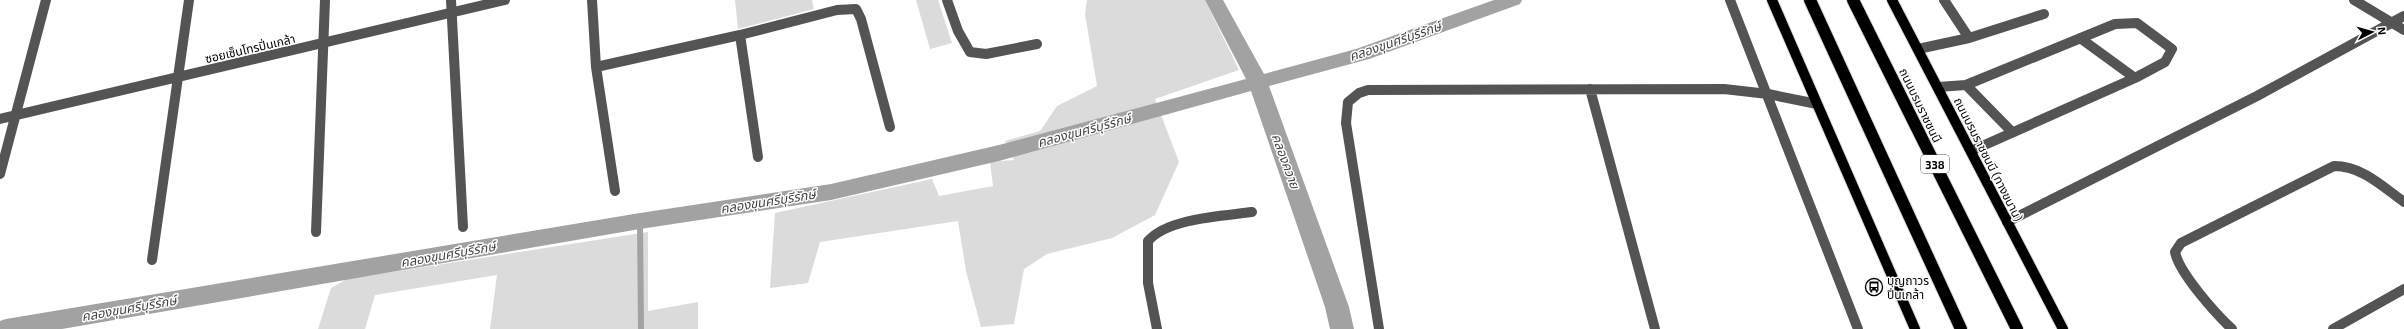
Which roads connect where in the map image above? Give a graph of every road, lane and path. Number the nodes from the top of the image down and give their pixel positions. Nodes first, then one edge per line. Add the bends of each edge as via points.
1 (46, 0) edge
2 (189, 0) edge
3 (325, 0) edge
4 (451, 0) edge
5 (506, 0) edge
6 (592, 0) edge
7 (947, 0) edge
8 (1730, 0) edge
9 (1772, 0) edge
10 (1810, 0) edge
11 (1853, 0) edge
12 (1892, 0) edge
13 (1944, 0) edge
14 (2354, 0) edge
15 (848, 4) edge
16 (452, 13) junction
17 (2044, 14) dead end
18 (2404, 16) edge
19 (2392, 23) junction
20 (2404, 30) edge
21 (740, 35) junction
22 (1969, 38) junction
23 (2080, 38) junction
24 (323, 43) junction
25 (1037, 44) dead end
26 (1918, 49) junction
27 (596, 67) junction
28 (178, 77) junction
29 (2135, 78) junction
30 (1966, 85) junction
31 (1938, 87) junction
32 (1590, 90) junction
33 (1768, 94) junction
34 (1817, 104) junction
35 (16, 116) junction
36 (0, 119) edge
37 (890, 127) dead end
38 (2012, 132) junction
39 (1971, 151) junction
40 (758, 157) dead end
41 (0, 174) edge
42 (615, 191) dead end
43 (2404, 202) edge
44 (1252, 212) dead end
45 (2007, 222) junction
46 (463, 227) dead end
47 (316, 232) dead end
48 (152, 260) dead end
49 (2404, 289) edge
50 (1157, 329) edge
51 (1379, 329) edge
52 (1655, 329) edge
53 (1858, 329) edge
54 (1914, 329) edge
55 (1961, 329) edge
56 (2017, 329) edge
57 (2063, 329) edge
58 (2232, 329) edge
59 (2333, 329) edge

1 - 35 street
2 - 28 street
3 - 24 street
4 - 16 street
5 - 16 street, ซอยเซ็นโทรปิ่นเกล้า
6 - 27 street
7 - 25 street via 958,31 970,52 986,54
8 - 33 street
9 - 34 main road
10 - 55 highway
11 - 56 highway, ถนนบรมราชชนนี / 338
12 - 26 main road, ถนนบรมราชชนนี (ทางขนาน)
13 - 22 street
14 - 19 street
15 - 21 street
15 - 37 street via 856,9 861,19
16 - 24 street, ซอยเซ็นโทรปิ่นเกล้า
16 - 46 street
17 - 22 street
18 - 19 street
19 - 20 street
19 - 45 street via 2306,70
21 - 27 street
21 - 40 street
22 - 26 street
23 - 29 street
23 - 29 street via 2115,24 2137,23 2172,49 2166,62
23 - 30 street
24 - 28 street, ซอยเซ็นโทรปิ่นเกล้า
24 - 47 street
26 - 31 main road, ถนนบรมราชชนนี (ทางขนาน)
27 - 42 street
28 - 35 street, ซอยเซ็นโทรปิ่นเกล้า
28 - 48 street
29 - 38 street
30 - 31 street
30 - 38 street
31 - 39 main road, ถนนบรมราชชนนี (ทางขนาน)
32 - 33 street via 1724,89
32 - 51 street via 1368,90 1356,93 1348,100 1348,140
32 - 52 street
33 - 34 street
33 - 53 street
34 - 54 main road
35 - 36 street, ซอยเซ็นโทรปิ่นเกล้า
35 - 41 street
38 - 39 street
39 - 45 main road, ถนนบรมราชชนนี (ทางขนาน)
43 - 58 street via 2360,172 2342,165 2334,166 2181,244 2174,253 2179,262 2211,309
44 - 50 street via 1184,222 1154,234 1148,242 1148,283
45 - 57 main road, ถนนบรมราชชนนี (ทางขนาน)
49 - 59 street

